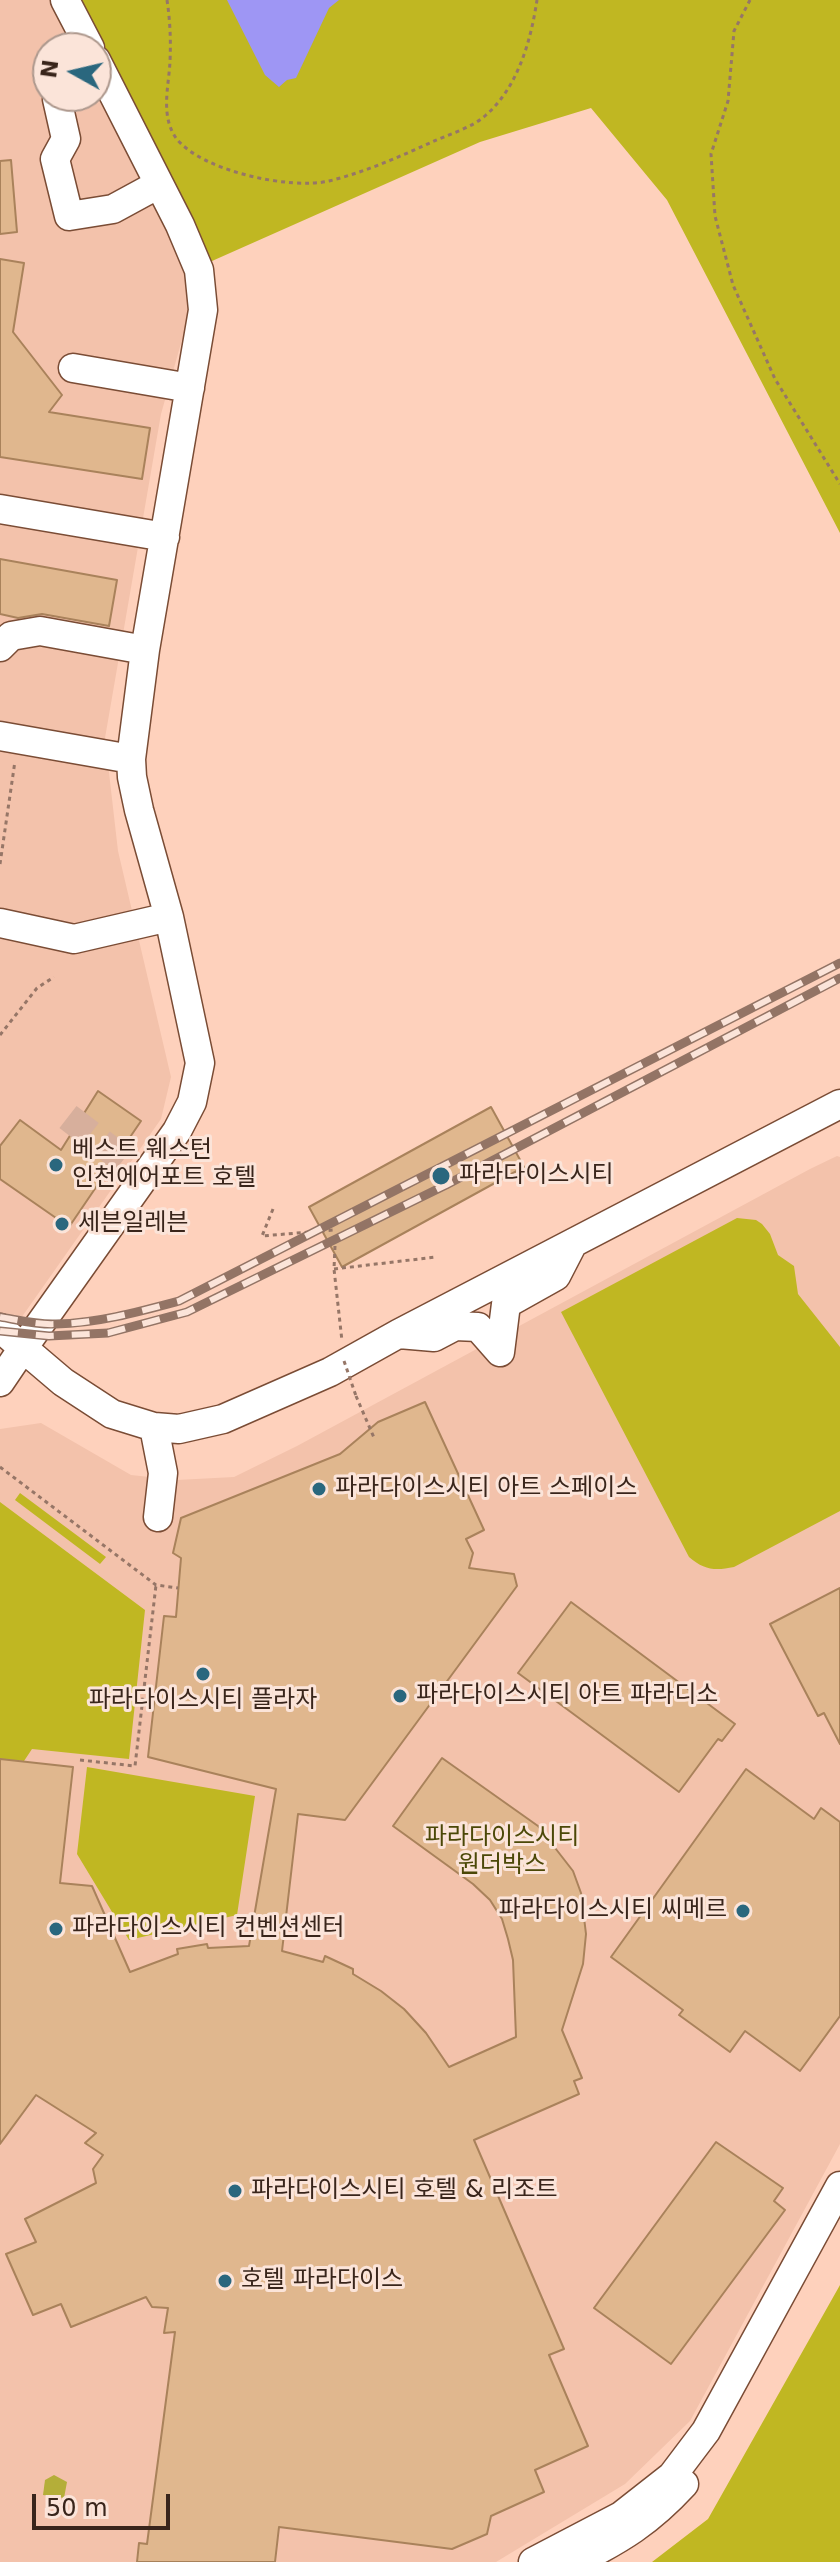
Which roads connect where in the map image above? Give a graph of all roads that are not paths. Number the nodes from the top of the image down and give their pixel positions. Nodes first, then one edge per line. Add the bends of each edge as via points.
1 (65, 0) edge
2 (80, 32) edge
3 (112, 94) edge
4 (60, 112) edge
5 (159, 184) junction
6 (73, 368) dead end
7 (190, 388) junction
8 (0, 509) edge
9 (165, 537) junction
10 (0, 647) edge
11 (145, 650) junction
12 (9, 737) edge
13 (131, 759) junction
14 (169, 917) junction
15 (0, 923) edge
16 (840, 1104) edge
17 (573, 1243) junction
18 (0, 1328) edge
19 (398, 1334) junction
20 (23, 1348) junction
21 (0, 1382) edge
22 (154, 1427) junction
23 (158, 1517) dead end
24 (840, 2186) edge
25 (840, 2223) edge
26 (533, 2562) edge
27 (575, 2562) edge

1 - 2 street
3 - 5 street
4 - 5 street via 66,139 55,159 69,216 113,209
5 - 7 street via 199,270 203,310
6 - 7 street
7 - 9 street
8 - 9 street
9 - 11 street
10 - 11 street via 11,636 40,631
11 - 13 street
12 - 13 street
13 - 14 street via 139,810
14 - 15 street via 74,939
14 - 20 street via 200,1063 192,1102 154,1165
16 - 17 street
17 - 19 street
17 - 19 street via 556,1276 506,1304 500,1352 478,1327 455,1326 434,1337
18 - 20 street
19 - 22 street via 330,1372 223,1419 179,1429
20 - 21 street
20 - 22 street via 112,1414
22 - 23 street via 163,1473
24 - 26 street via 706,2431 672,2476 621,2516
25 - 27 street via 717,2440 690,2477 656,2515

